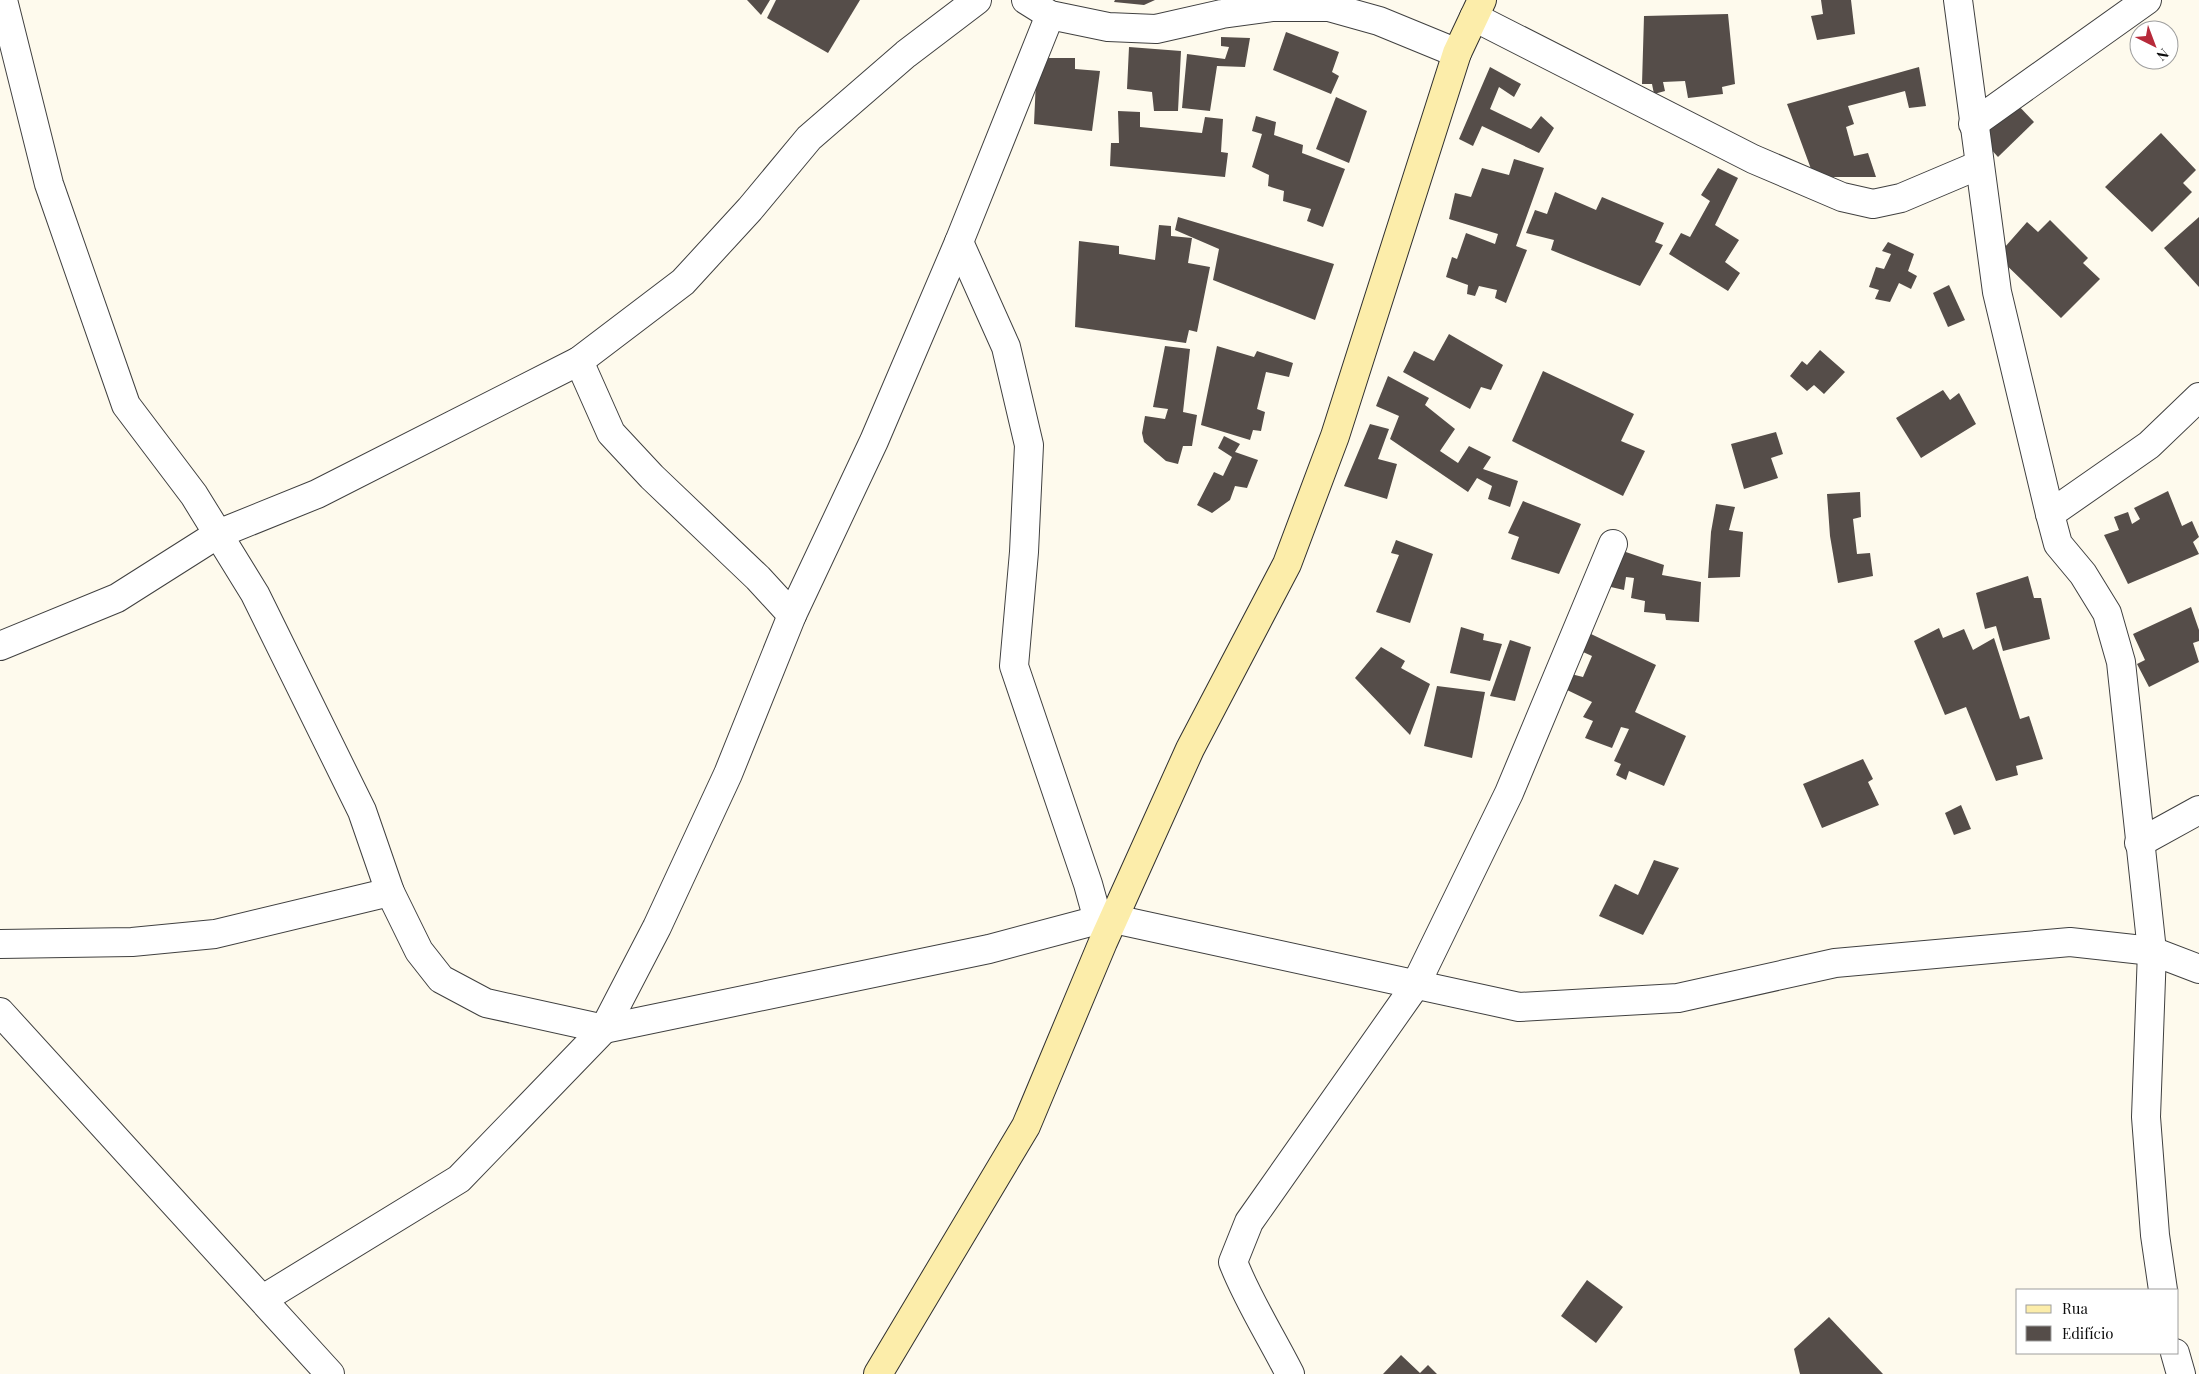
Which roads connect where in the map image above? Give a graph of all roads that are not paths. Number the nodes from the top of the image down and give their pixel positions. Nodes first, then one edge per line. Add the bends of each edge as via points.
1 (3, 0) edge
2 (977, 0) edge
3 (1026, 0) edge
4 (1958, 0) edge
5 (2147, 0) edge
6 (1478, 9) edge
7 (1050, 15) junction
8 (1457, 53) junction
9 (1973, 124) junction
10 (1979, 164) junction
11 (959, 242) junction
12 (579, 361) junction
13 (2199, 396) edge
14 (2050, 514) junction
15 (218, 534) junction
16 (1613, 544) dead end
17 (792, 615) junction
18 (0, 646) edge
19 (2199, 810) edge
20 (2139, 843) junction
21 (390, 892) junction
22 (1106, 920) junction
23 (0, 944) edge
24 (2152, 951) junction
25 (2199, 968) edge
26 (1415, 986) junction
27 (0, 1012) edge
28 (604, 1029) junction
29 (2163, 1289) edge
30 (263, 1299) junction
31 (2175, 1354) edge
32 (330, 1374) edge
33 (878, 1374) edge
34 (1290, 1374) edge
35 (2181, 1374) edge

1 - 15 street via 49,184 126,405 194,495
2 - 12 street via 906,54 810,138 682,282
3 - 7 street
4 - 9 street
5 - 9 street
6 - 8 street
6 - 10 street via 1753,159 1842,197 1873,204 1901,198
7 - 8 street via 1108,27 1156,29 1273,7 1329,7 1379,21
7 - 11 street
8 - 22 street via 1335,436 1287,564 1190,749
9 - 10 street
10 - 14 street via 1997,292
11 - 17 street via 874,441
11 - 22 street via 1006,347 1029,445 1014,666 1088,884
12 - 15 street via 317,494
12 - 17 street via 611,433
13 - 14 street via 2149,445
14 - 20 street via 2058,544 2083,574 2107,614 2121,662
15 - 18 street via 117,598
15 - 21 street via 255,594 362,811
16 - 26 street via 1509,793
17 - 28 street via 728,774 657,928
19 - 20 street
20 - 24 street
21 - 23 street via 215,934 132,942
21 - 28 street via 419,951 442,979 486,1003
22 - 26 street
22 - 28 street via 989,949
22 - 33 street via 1026,1126
24 - 25 street
24 - 26 street via 2070,942 1962,950 1834,963 1678,998 1519,1007
24 - 29 street via 2146,1117 2155,1235
26 - 34 street via 1249,1222 1233,1262 1244,1291
27 - 30 street
28 - 30 street via 459,1179
30 - 32 street
31 - 35 street

